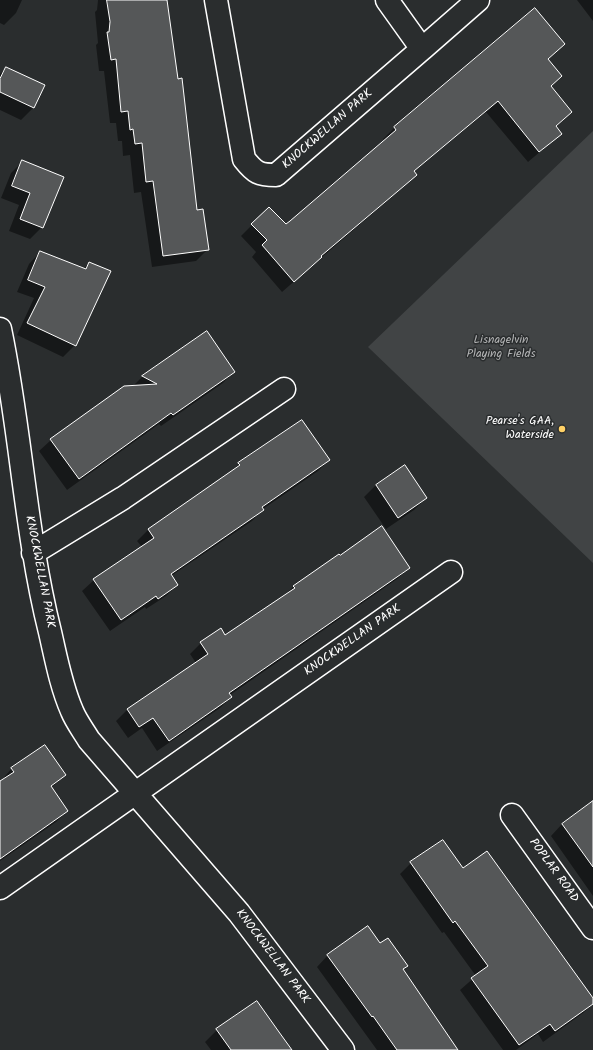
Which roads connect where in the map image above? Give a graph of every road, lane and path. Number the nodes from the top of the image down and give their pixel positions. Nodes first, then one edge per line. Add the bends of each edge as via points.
1 (216, 0) edge
2 (387, 0) edge
3 (478, 0) edge
4 (422, 49) junction
5 (0, 329) edge
6 (284, 388) dead end
7 (33, 553) junction
8 (451, 572) dead end
9 (136, 793) junction
10 (512, 815) dead end
11 (0, 888) edge
12 (593, 928) edge
13 (343, 1050) edge

1 - 4 street, KNOCKWELLAN PARK via 244,159 252,170 263,175 276,175
2 - 4 street
3 - 4 street, KNOCKWELLAN PARK
5 - 7 street, KNOCKWELLAN PARK
6 - 7 street via 123,498
7 - 9 street, KNOCKWELLAN PARK via 43,605 72,712 89,740
8 - 9 street, KNOCKWELLAN PARK
9 - 11 street, KNOCKWELLAN PARK
9 - 13 street, KNOCKWELLAN PARK via 239,913
10 - 12 street, POPLAR ROAD

